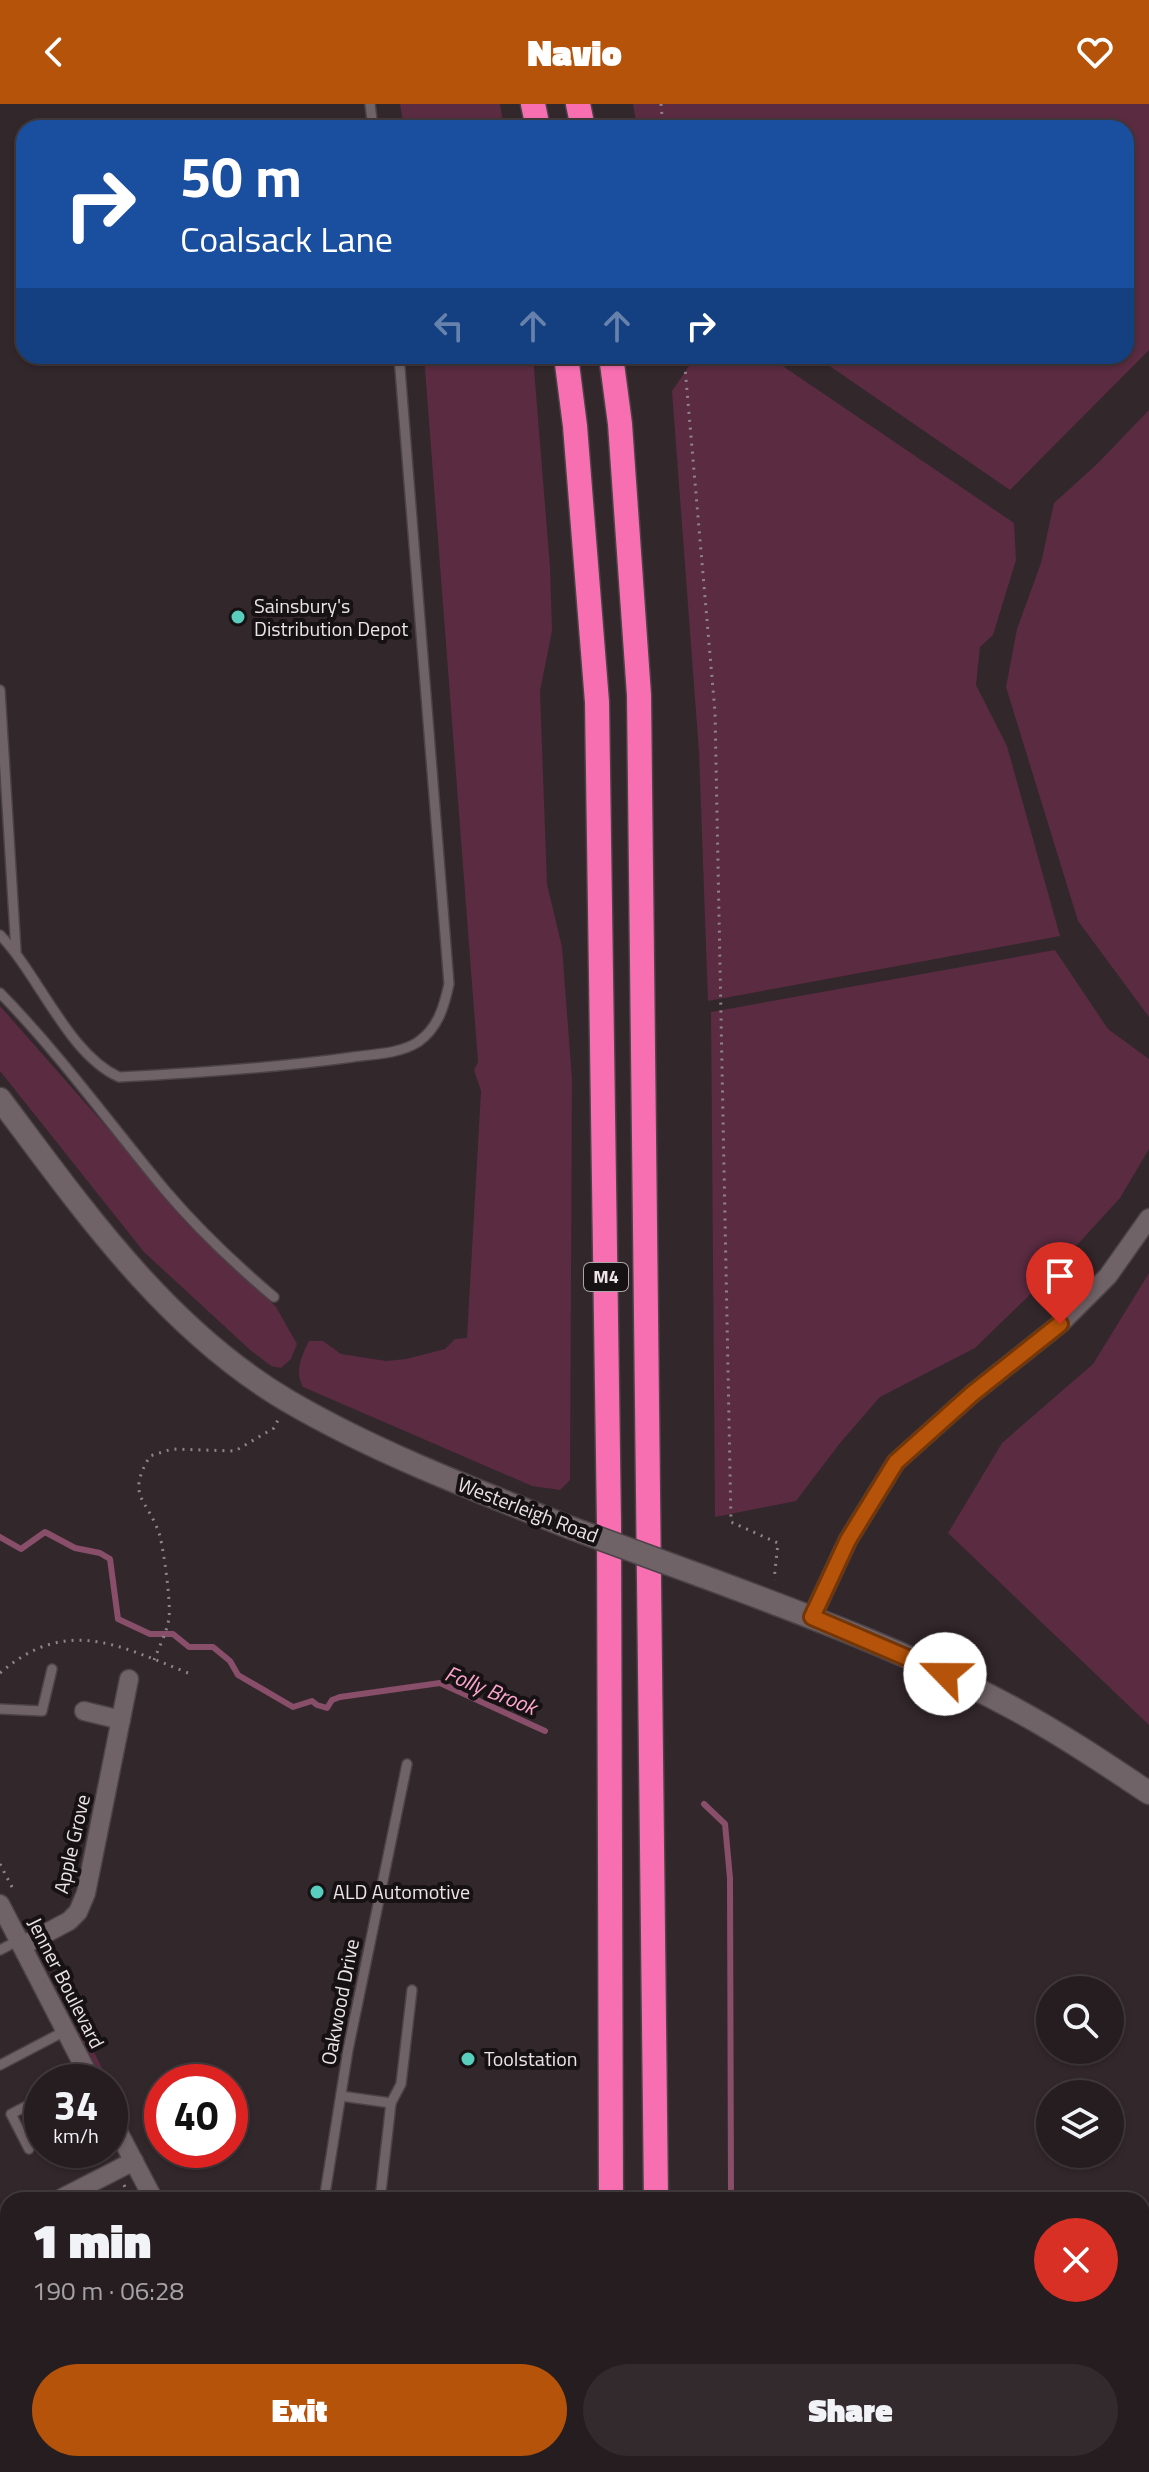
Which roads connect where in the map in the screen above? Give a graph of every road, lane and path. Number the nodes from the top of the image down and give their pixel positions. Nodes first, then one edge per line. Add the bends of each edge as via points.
1 (400, 364) edge
2 (567, 364) edge
3 (685, 364) edge
4 (615, 366) edge
5 (0, 690) edge
6 (0, 935) edge
7 (16, 951) junction
8 (0, 993) edge
9 (0, 1099) edge
10 (1149, 1218) edge
11 (274, 1297) dead end
12 (287, 1401) junction
13 (772, 1602) junction
14 (812, 1617) junction
15 (134, 1652) junction
16 (154, 1660) junction
17 (52, 1669) dead end
18 (130, 1671) joint
19 (0, 1673) edge
20 (188, 1673) dead end
21 (0, 1709) edge
22 (84, 1711) dead end
23 (121, 1720) junction
24 (407, 1764) dead end
25 (1149, 1793) edge
26 (0, 1904) edge
27 (21, 1943) junction
28 (0, 1950) edge
29 (412, 1990) dead end
30 (65, 2031) junction
31 (78, 2064) edge
32 (0, 2065) edge
33 (341, 2096) junction
34 (391, 2103) junction
35 (24, 2107) edge
36 (24, 2139) edge
37 (128, 2150) edge
38 (134, 2161) junction
39 (74, 2192) edge
40 (150, 2192) edge
41 (325, 2192) edge
42 (381, 2192) edge
43 (611, 2192) edge
44 (656, 2192) edge

1 - 7 lane via 449,984 444,1010 434,1026 402,1050 312,1063 119,1077 105,1071 83,1048
2 - 43 highway, M4 via 597,702 610,1540
3 - 13 path via 715,712 731,1522 778,1543
4 - 44 highway, M4 via 639,695
5 - 7 lane
6 - 7 lane
8 - 11 lane via 167,1192
9 - 12 street, Westerleigh Road via 159,1297
10 - 14 street via 1108,1276 1060,1324 896,1462 848,1540
12 - 13 street, Westerleigh Road, bridge via 454,1482
12 - 16 path via 274,1428 235,1451 172,1449 150,1456 140,1473 138,1495 160,1537 169,1600 168,1621
13 - 14 street, Westerleigh Road
14 - 25 street, Westerleigh Road via 1009,1705
15 - 16 path
15 - 18 path
15 - 19 path via 91,1639 64,1640 33,1651
16 - 20 path
17 - 21 lane via 42,1711
18 - 23 street, Apple Grove
22 - 23 street
23 - 27 street, Apple Grove via 78,1912
24 - 33 lane, Oakwood Drive
26 - 27 street, Jenner Boulevard
27 - 28 lane
27 - 30 street, Jenner Boulevard
29 - 34 lane via 401,2084
30 - 31 street, Jenner Boulevard
30 - 32 lane
33 - 34 lane
33 - 41 lane, Oakwood Drive
34 - 42 lane
35 - 36 lane via 11,2114
37 - 38 street
38 - 39 street
38 - 40 street

